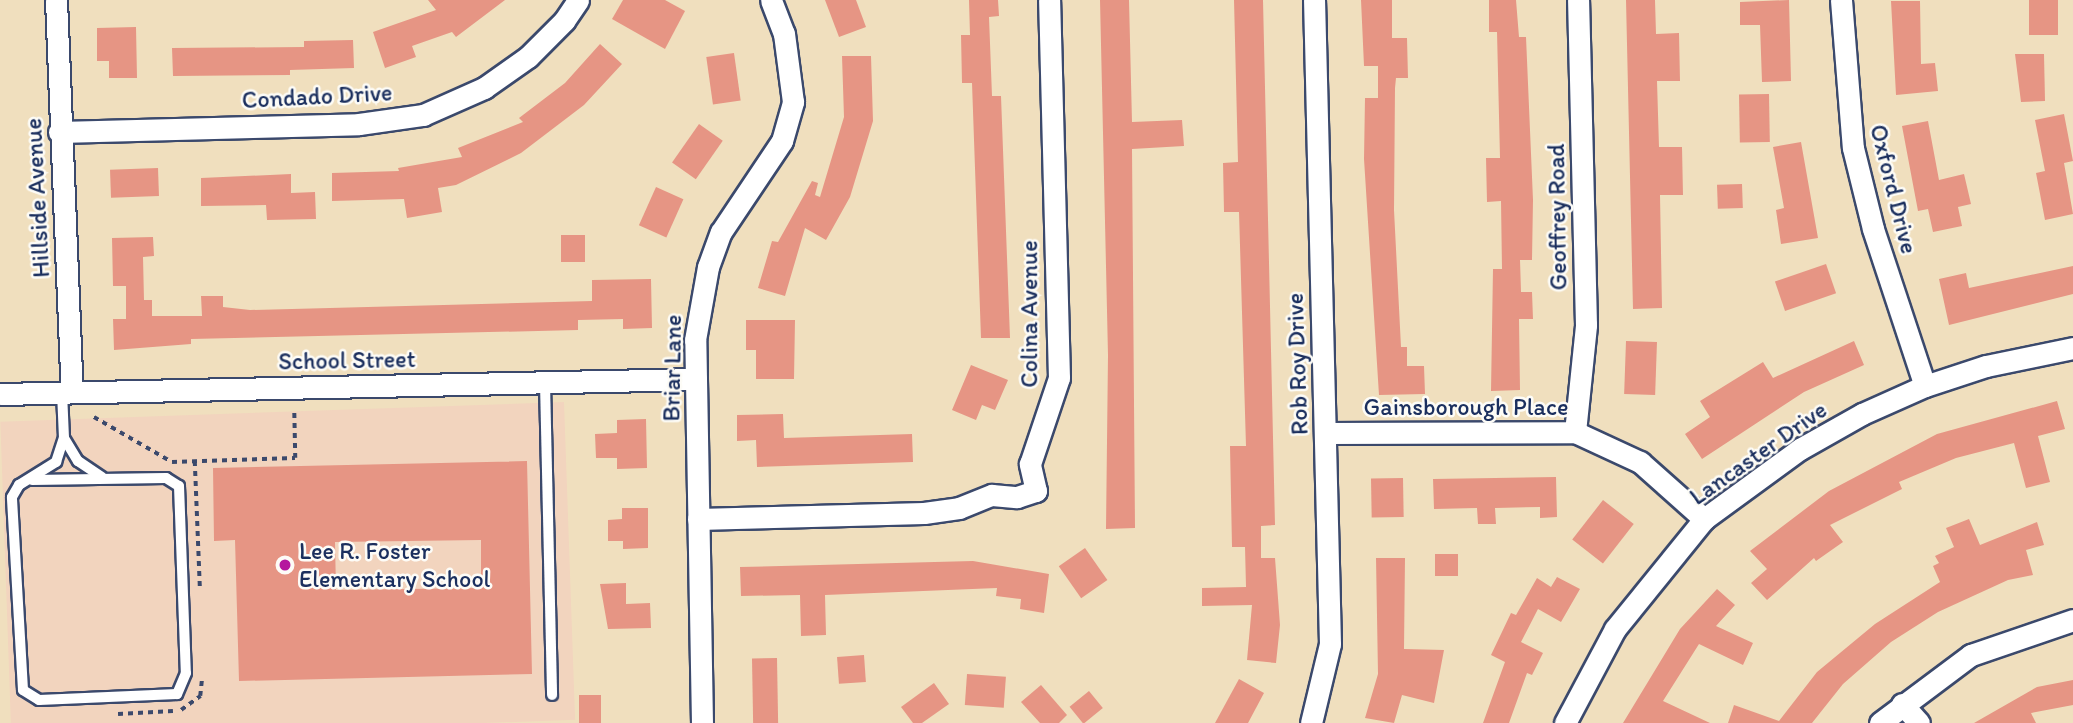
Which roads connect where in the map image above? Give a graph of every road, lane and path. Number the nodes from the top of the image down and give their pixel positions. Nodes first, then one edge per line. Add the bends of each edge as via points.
1 (56, 0) edge
2 (578, 0) edge
3 (771, 0) edge
4 (1049, 0) edge
5 (1314, 0) edge
6 (1578, 0) edge
7 (1841, 0) edge
8 (59, 132) junction
9 (2073, 348) edge
10 (696, 379) junction
11 (545, 383) junction
12 (1925, 386) junction
13 (67, 393) junction
14 (0, 394) edge
15 (294, 412) dead end
16 (94, 417) dead end
17 (1575, 432) junction
18 (1325, 433) junction
19 (64, 438) junction
20 (195, 461) junction
21 (102, 477) junction
22 (32, 480) junction
23 (698, 519) junction
24 (1704, 519) junction
25 (201, 599) dead end
26 (2073, 621) edge
27 (202, 668) dead end
28 (552, 695) dead end
29 (1902, 704) junction
30 (110, 714) dead end
31 (702, 723) edge
32 (1311, 723) edge
33 (1565, 723) edge
34 (1880, 723) edge
35 (1920, 723) edge

1 - 8 street, Hillside Avenue
2 - 8 street, Condado Drive via 528,57 484,88 423,115 359,124
3 - 10 street, Briar Lane via 786,44 793,102 782,141 721,232 708,267 695,340
4 - 23 street, Colina Avenue via 1059,378 1030,464 1036,491 1017,497 992,495 958,508 924,513
5 - 18 street, Rob Roy Drive
6 - 17 street, Geoffrey Road via 1586,325
7 - 12 street, Oxford Drive via 1853,148 1873,229
8 - 13 street, Hillside Avenue
9 - 12 street, Lancaster Drive via 1986,366
10 - 11 street, School Street
10 - 23 street, Briar Lane
11 - 13 street, School Street
11 - 28 lane
12 - 24 street, Lancaster Drive via 1819,437
13 - 14 street, School Street
13 - 19 lane
15 - 20 path via 295,458
16 - 20 path via 172,462
17 - 18 street, Gainsborough Place
17 - 24 street, Gainsborough Place via 1640,462
18 - 32 street, Rob Roy Drive via 1330,644
19 - 21 lane via 78,461
19 - 22 lane via 56,462
20 - 25 path
21 - 22 lane
21 - 22 lane via 166,478 179,486 186,673 182,687 171,696 39,700 23,690 12,497 19,485
23 - 31 street, Briar Lane
24 - 33 street, Lancaster Drive via 1615,629
26 - 29 street via 1971,655
27 - 30 path via 200,696 188,709
29 - 34 street
29 - 35 street

